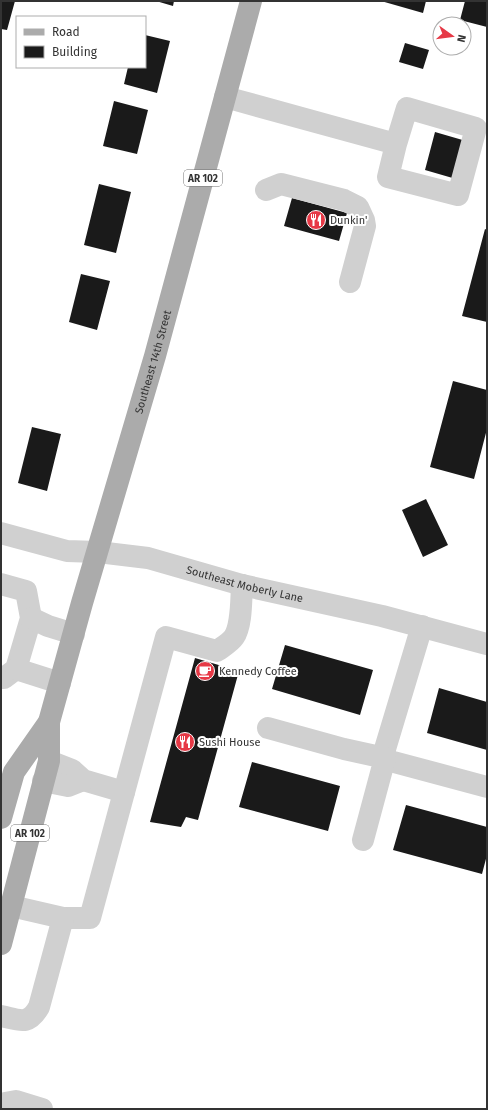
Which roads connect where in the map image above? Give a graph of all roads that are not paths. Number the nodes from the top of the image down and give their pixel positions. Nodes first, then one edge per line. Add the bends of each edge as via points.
1 (252, 1) edge
2 (225, 97) junction
3 (396, 144) junction
4 (266, 190) dead end
5 (350, 282) dead end
6 (1, 533) edge
7 (98, 552) junction
8 (1, 584) edge
9 (242, 585) junction
10 (31, 618) junction
11 (422, 626) junction
12 (74, 634) junction
13 (487, 644) edge
14 (8, 674) edge
15 (60, 683) junction
16 (49, 722) junction
17 (268, 728) dead end
18 (385, 758) junction
19 (46, 771) junction
20 (487, 787) edge
21 (124, 792) junction
22 (1, 818) edge
23 (363, 840) dead end
24 (11, 906) junction
25 (63, 918) junction
26 (1, 944) edge
27 (1, 1016) edge
28 (2, 1109) edge
29 (42, 1109) edge

1 - 2 main road, Southeast 14th Street / AR 102
2 - 3 street
2 - 7 main road, Southeast 14th Street / AR 102 via 155,356
3 - 3 street via 407,108 476,128 458,195 388,177
4 - 5 street via 281,184 344,200 358,207 365,226
6 - 7 street, Southeast Moberly Lane via 67,551
7 - 9 street, Southeast Moberly Lane via 148,558
7 - 12 main road, Southeast 14th Street / AR 102
8 - 10 street via 26,591
9 - 11 street, Southeast Moberly Lane
9 - 21 street via 239,624 234,637 217,651 166,637
10 - 12 street
10 - 14 street
11 - 13 street, Southeast Moberly Lane
11 - 18 street via 385,749
12 - 15 main road, Southeast 14th Street / AR 102
14 - 15 street
15 - 16 main road, Southeast 14th Street / AR 102
16 - 19 main road, Southeast 14th Street / AR 102
16 - 22 main road, Southeast 14th Street / AR 102 via 14,772
17 - 18 street
18 - 20 street
18 - 23 street
19 - 21 street via 68,786 83,780
19 - 24 main road, Southeast 14th Street / AR 102
21 - 25 street via 90,918
24 - 25 street
24 - 26 main road, Southeast 14th Street / AR 102
25 - 27 street via 39,1007 34,1016 21,1021
28 - 29 street via 5,1103 16,1101

